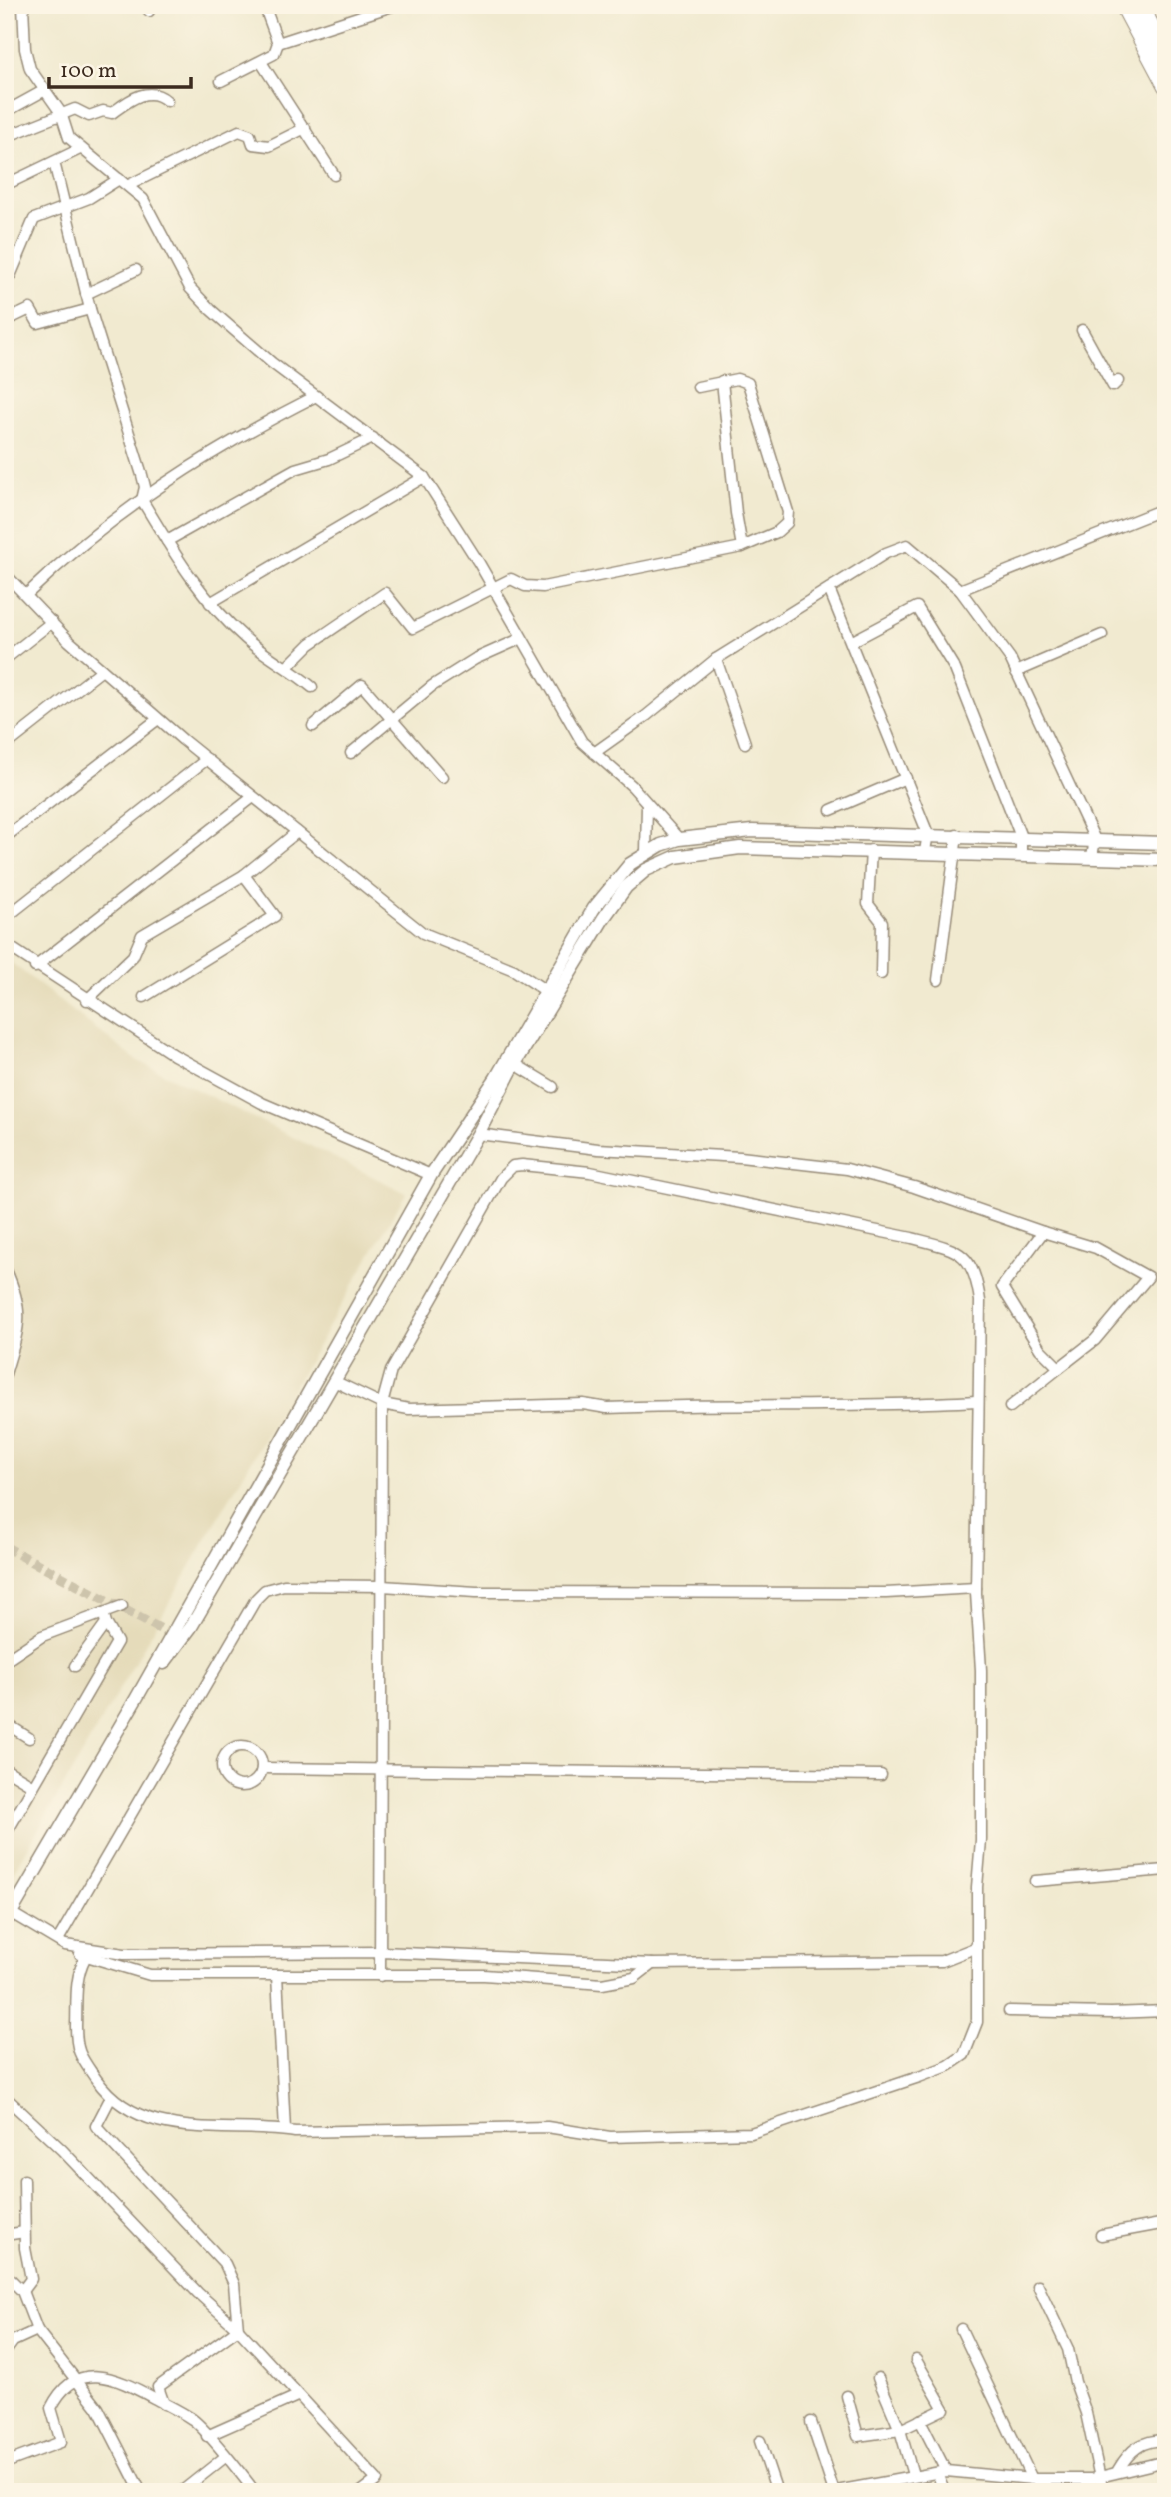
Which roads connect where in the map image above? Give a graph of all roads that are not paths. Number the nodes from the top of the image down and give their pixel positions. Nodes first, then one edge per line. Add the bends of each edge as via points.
1 (23, 5) edge
2 (264, 5) edge
3 (396, 5) edge
4 (1123, 5) edge
5 (1140, 5) edge
6 (278, 43) junction
7 (1166, 54) edge
8 (261, 62) junction
9 (221, 81) dead end
10 (1166, 86) edge
11 (44, 90) junction
12 (167, 101) dead end
13 (5, 112) edge
14 (61, 113) junction
15 (305, 128) junction
16 (5, 137) edge
17 (80, 149) junction
18 (54, 162) junction
19 (334, 175) dead end
20 (124, 182) junction
21 (5, 186) edge
22 (64, 208) junction
23 (136, 270) dead end
24 (5, 278) edge
25 (86, 294) junction
26 (90, 309) junction
27 (5, 321) edge
28 (1082, 330) dead end
29 (722, 381) junction
30 (1118, 381) dead end
31 (698, 387) dead end
32 (316, 396) junction
33 (373, 438) junction
34 (424, 477) junction
35 (142, 500) junction
36 (1164, 512) edge
37 (167, 541) junction
38 (743, 547) junction
39 (5, 574) edge
40 (491, 586) junction
41 (829, 589) junction
42 (960, 590) junction
43 (26, 596) junction
44 (211, 603) junction
45 (52, 622) junction
46 (1102, 635) dead end
47 (520, 639) junction
48 (851, 642) junction
49 (5, 659) edge
50 (716, 659) junction
51 (288, 667) junction
52 (102, 670) junction
53 (1016, 672) junction
54 (312, 687) dead end
55 (158, 719) junction
56 (391, 721) junction
57 (313, 726) dead end
58 (745, 743) dead end
59 (5, 746) edge
60 (351, 753) dead end
61 (594, 753) junction
62 (207, 759) junction
63 (442, 778) dead end
64 (906, 778) junction
65 (253, 797) junction
66 (647, 805) junction
67 (831, 810) dead end
68 (297, 832) junction
69 (928, 834) junction
70 (957, 835) junction
71 (5, 836) edge
72 (1021, 837) junction
73 (679, 839) junction
74 (1095, 840) junction
75 (1166, 843) edge
76 (871, 850) junction
77 (925, 851) junction
78 (646, 852) junction
79 (955, 852) junction
80 (1021, 854) junction
81 (1092, 856) junction
82 (1166, 860) edge
83 (244, 875) junction
84 (5, 918) edge
85 (5, 944) edge
86 (35, 967) junction
87 (881, 974) dead end
88 (938, 980) dead end
89 (546, 991) junction
90 (144, 997) dead end
91 (87, 1000) junction
92 (515, 1065) junction
93 (553, 1087) dead end
94 (478, 1133) junction
95 (431, 1175) junction
96 (1043, 1232) junction
97 (5, 1268) edge
98 (1059, 1368) junction
99 (5, 1374) edge
100 (334, 1381) junction
101 (976, 1401) junction
102 (382, 1404) junction
103 (1010, 1407) dead end
104 (382, 1586) junction
105 (976, 1588) junction
106 (122, 1606) dead end
107 (104, 1618) junction
108 (5, 1661) edge
109 (75, 1666) dead end
110 (136, 1699) junction
111 (5, 1723) edge
112 (29, 1738) dead end
113 (262, 1768) dead end
114 (380, 1768) junction
115 (5, 1769) edge
116 (881, 1775) dead end
117 (33, 1786) junction
118 (5, 1835) edge
119 (1166, 1870) edge
120 (1035, 1881) dead end
121 (8, 1918) edge
122 (62, 1943) junction
123 (977, 1947) junction
124 (380, 1952) junction
125 (85, 1958) junction
126 (652, 1964) junction
127 (277, 1975) junction
128 (380, 1976) junction
129 (1009, 2011) dead end
130 (1166, 2011) edge
131 (5, 2097) edge
132 (110, 2099) junction
133 (285, 2130) junction
134 (24, 2180) dead end
135 (1166, 2223) edge
136 (24, 2232) junction
137 (5, 2235) edge
138 (1101, 2235) dead end
139 (5, 2274) edge
140 (1038, 2286) dead end
141 (22, 2291) junction
142 (238, 2329) junction
143 (961, 2329) dead end
144 (37, 2330) junction
145 (5, 2352) edge
146 (916, 2360) dead end
147 (878, 2378) dead end
148 (75, 2379) junction
149 (297, 2396) junction
150 (846, 2396) dead end
151 (164, 2404) junction
152 (920, 2420) junction
153 (811, 2422) dead end
154 (900, 2430) junction
155 (207, 2437) junction
156 (1166, 2440) edge
157 (760, 2441) dead end
158 (225, 2457) junction
159 (1166, 2461) edge
160 (5, 2463) edge
161 (1118, 2470) junction
162 (942, 2472) junction
163 (913, 2476) junction
164 (1100, 2476) junction
165 (1032, 2479) junction
166 (141, 2492) edge
167 (181, 2492) edge
168 (255, 2492) edge
169 (361, 2492) edge
170 (777, 2492) edge
171 (833, 2492) edge
172 (945, 2492) edge
173 (1103, 2492) edge

1 - 11 street via 25,49 30,69
2 - 6 street
3 - 6 street
4 - 10 main road
5 - 7 main road
6 - 8 street via 274,54
8 - 9 street
8 - 15 street
11 - 13 street
11 - 14 street
12 - 14 street via 145,96 128,99 112,113 89,116 75,109
14 - 16 street
14 - 17 street via 69,138
15 - 19 street
15 - 20 street via 269,146 253,144 250,135 239,131
17 - 18 street
17 - 20 street
18 - 21 street
18 - 22 street
20 - 22 street
20 - 32 street via 143,199 190,288 272,363
22 - 24 street via 34,219 10,276
22 - 25 street
23 - 25 street
25 - 26 street
26 - 27 street via 38,323 30,309
26 - 35 street via 142,475
28 - 30 street via 1113,386
29 - 31 street
29 - 38 street
29 - 38 street via 742,379 748,383 788,512 783,528
32 - 33 street
32 - 35 street via 237,436
33 - 34 street
33 - 37 street via 330,459 295,469
34 - 40 street
34 - 44 street
35 - 37 street
35 - 43 street via 94,533
36 - 42 street
37 - 44 street
38 - 40 street via 543,587 511,579
39 - 43 street
40 - 47 street
40 - 51 street via 412,628 385,593 310,644
41 - 42 street via 897,546 907,545
41 - 48 street
41 - 50 street
42 - 53 street
43 - 45 street
44 - 51 street via 246,640
45 - 49 street
45 - 52 street
46 - 53 street
47 - 56 street via 432,685
47 - 61 street via 582,742
48 - 64 street
48 - 72 street via 917,607 955,669
50 - 58 street
50 - 61 street
51 - 54 street
52 - 55 street
52 - 59 street
53 - 74 street
55 - 62 street
55 - 71 street
56 - 57 street via 362,685
56 - 60 street
56 - 63 street
61 - 66 street
62 - 65 street
62 - 84 street
64 - 67 street
64 - 69 street
65 - 68 street
65 - 86 street
66 - 73 street
66 - 78 street
68 - 83 street
68 - 89 street via 423,933 514,971
69 - 70 street
69 - 73 street via 752,831
69 - 77 street
70 - 72 street
70 - 79 street
72 - 74 street
72 - 80 street
73 - 78 street
74 - 75 street
74 - 81 street
76 - 77 street
76 - 87 street via 868,904 882,922
76 - 92 street via 714,850 675,857 646,870 626,887 603,919
77 - 79 street
78 - 89 street via 606,890
79 - 80 street
79 - 88 street
80 - 81 street
81 - 82 street
83 - 90 street via 275,916
83 - 91 street via 142,935 133,956
85 - 86 street
86 - 91 street
89 - 95 street
91 - 95 street via 262,1103
92 - 93 street
92 - 94 street
94 - 96 street via 622,1151 847,1169
94 - 100 street
95 - 110 street
96 - 98 street via 1002,1287 1040,1349
96 - 98 street via 1096,1248 1148,1277 1095,1340
97 - 99 street via 20,1312
98 - 103 street
100 - 102 street
100 - 110 street via 191,1627
101 - 102 street via 409,1409
101 - 102 street via 977,1279 966,1259 948,1247 590,1172 522,1165 508,1170 492,1190 467,1242 391,1371
101 - 105 street
102 - 104 street
104 - 105 street via 476,1592 886,1593
104 - 114 street
104 - 122 street via 284,1585 260,1594
105 - 123 street via 981,1670
106 - 107 street
107 - 108 street via 42,1636
107 - 109 street
107 - 117 street via 117,1642
110 - 121 street
111 - 112 street
113 - 114 street
114 - 116 street
114 - 124 street
115 - 117 street
117 - 118 street
119 - 120 street
121 - 122 street
122 - 124 street via 124,1954
122 - 125 street
123 - 126 street via 942,1961
123 - 133 street via 977,2022 964,2055 919,2077 751,2133 610,2137 547,2127
124 - 126 street
124 - 128 street
125 - 127 street via 150,1975
125 - 132 street via 78,1972 76,2050
126 - 128 street via 634,1978 602,1984 484,1975
127 - 128 street
127 - 133 street
129 - 130 street
131 - 142 street
132 - 133 street via 162,2122
132 - 142 street via 96,2126 225,2264 234,2284
134 - 136 street
135 - 138 street
136 - 137 street
136 - 141 street via 31,2279
139 - 141 street
140 - 164 street via 1068,2348
141 - 144 street
142 - 149 street
142 - 151 street via 158,2387
143 - 165 street
144 - 145 street via 12,2341
144 - 148 street
146 - 152 street via 944,2409
147 - 154 street
148 - 151 street via 94,2375 125,2383
148 - 160 street via 59,2392 51,2408 61,2442
148 - 166 street via 98,2408
149 - 155 street
149 - 169 street via 377,2480
150 - 154 street via 858,2436
151 - 155 street via 194,2420
152 - 154 street
152 - 162 street
153 - 171 street
154 - 163 street
155 - 158 street
156 - 161 street via 1137,2445
157 - 170 street
158 - 167 street
158 - 168 street
159 - 161 street
161 - 164 street
162 - 163 street
162 - 165 street
162 - 172 street
163 - 171 street
164 - 165 street
164 - 173 street

